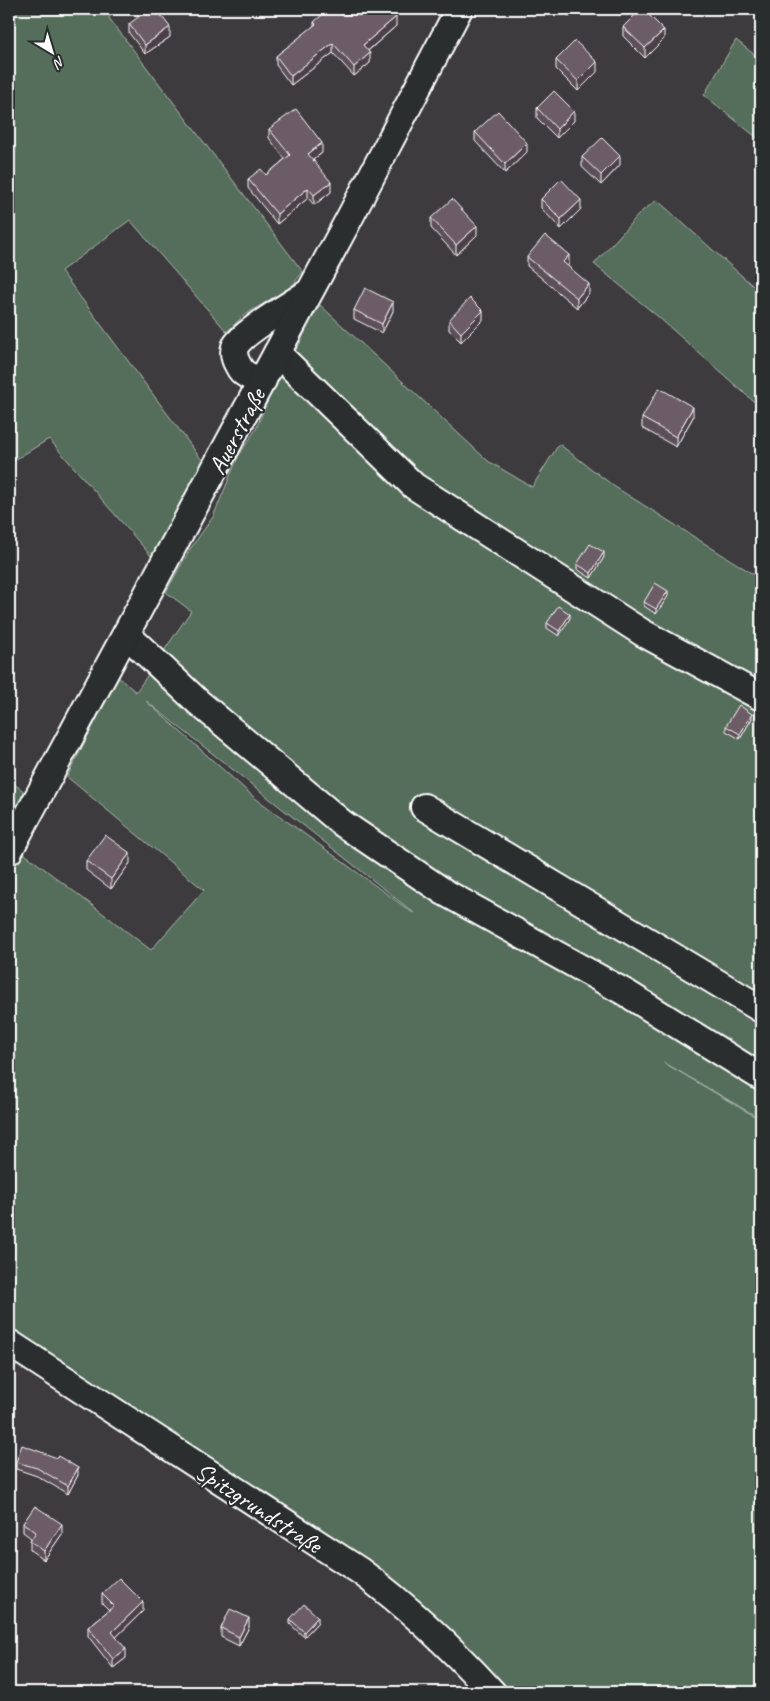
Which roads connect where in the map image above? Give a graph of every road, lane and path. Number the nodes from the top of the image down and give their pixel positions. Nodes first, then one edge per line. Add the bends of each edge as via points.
1 (459, 9) edge
2 (478, 9) edge
3 (444, 21) edge
4 (310, 292) junction
5 (277, 353) junction
6 (263, 380) junction
7 (126, 634) junction
8 (761, 697) edge
9 (424, 807) dead end
10 (9, 851) edge
11 (761, 1010) edge
12 (761, 1076) edge
13 (9, 1343) edge
14 (492, 1692) edge

1 - 3 street, Auerstraße
2 - 3 street via 470,18
3 - 4 street, Auerstraße
4 - 5 street, Auerstraße
4 - 6 street via 244,336 235,348 234,359 241,372
5 - 6 street, Auerstraße
5 - 8 street via 414,486 643,633
6 - 7 street, Auerstraße
7 - 10 street, Auerstraße
7 - 12 street via 198,702 342,822 444,892 626,993
9 - 11 street
13 - 14 street, Spitzgrundstraße via 368,1576 432,1628

